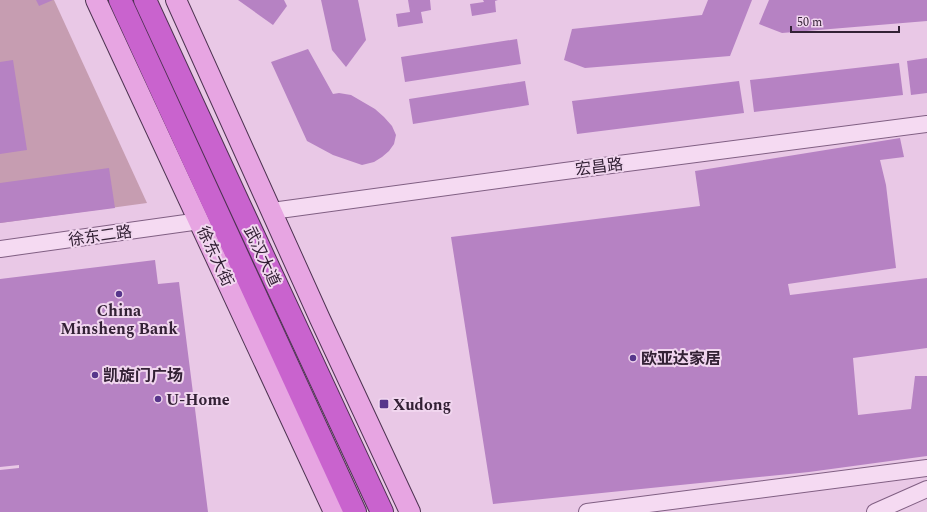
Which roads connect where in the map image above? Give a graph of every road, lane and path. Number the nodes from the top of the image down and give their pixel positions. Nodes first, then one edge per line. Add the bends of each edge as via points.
1 (96, 0) edge
2 (120, 0) edge
3 (145, 0) edge
4 (176, 0) edge
5 (927, 124) edge
6 (272, 211) junction
7 (200, 221) junction
8 (0, 249) edge
9 (927, 468) edge
10 (927, 489) edge
11 (334, 512) edge
12 (355, 512) edge
13 (382, 512) edge
14 (410, 512) edge
15 (588, 512) edge
16 (875, 512) edge

1 - 7 main road, 徐东大街
2 - 12 highway, 武汉大道
3 - 13 highway, 武汉大道
4 - 6 main road
5 - 6 street, 宏昌路
6 - 14 main road
7 - 8 street, 徐东二路
7 - 11 main road, 徐东大街
9 - 15 street
10 - 16 street

